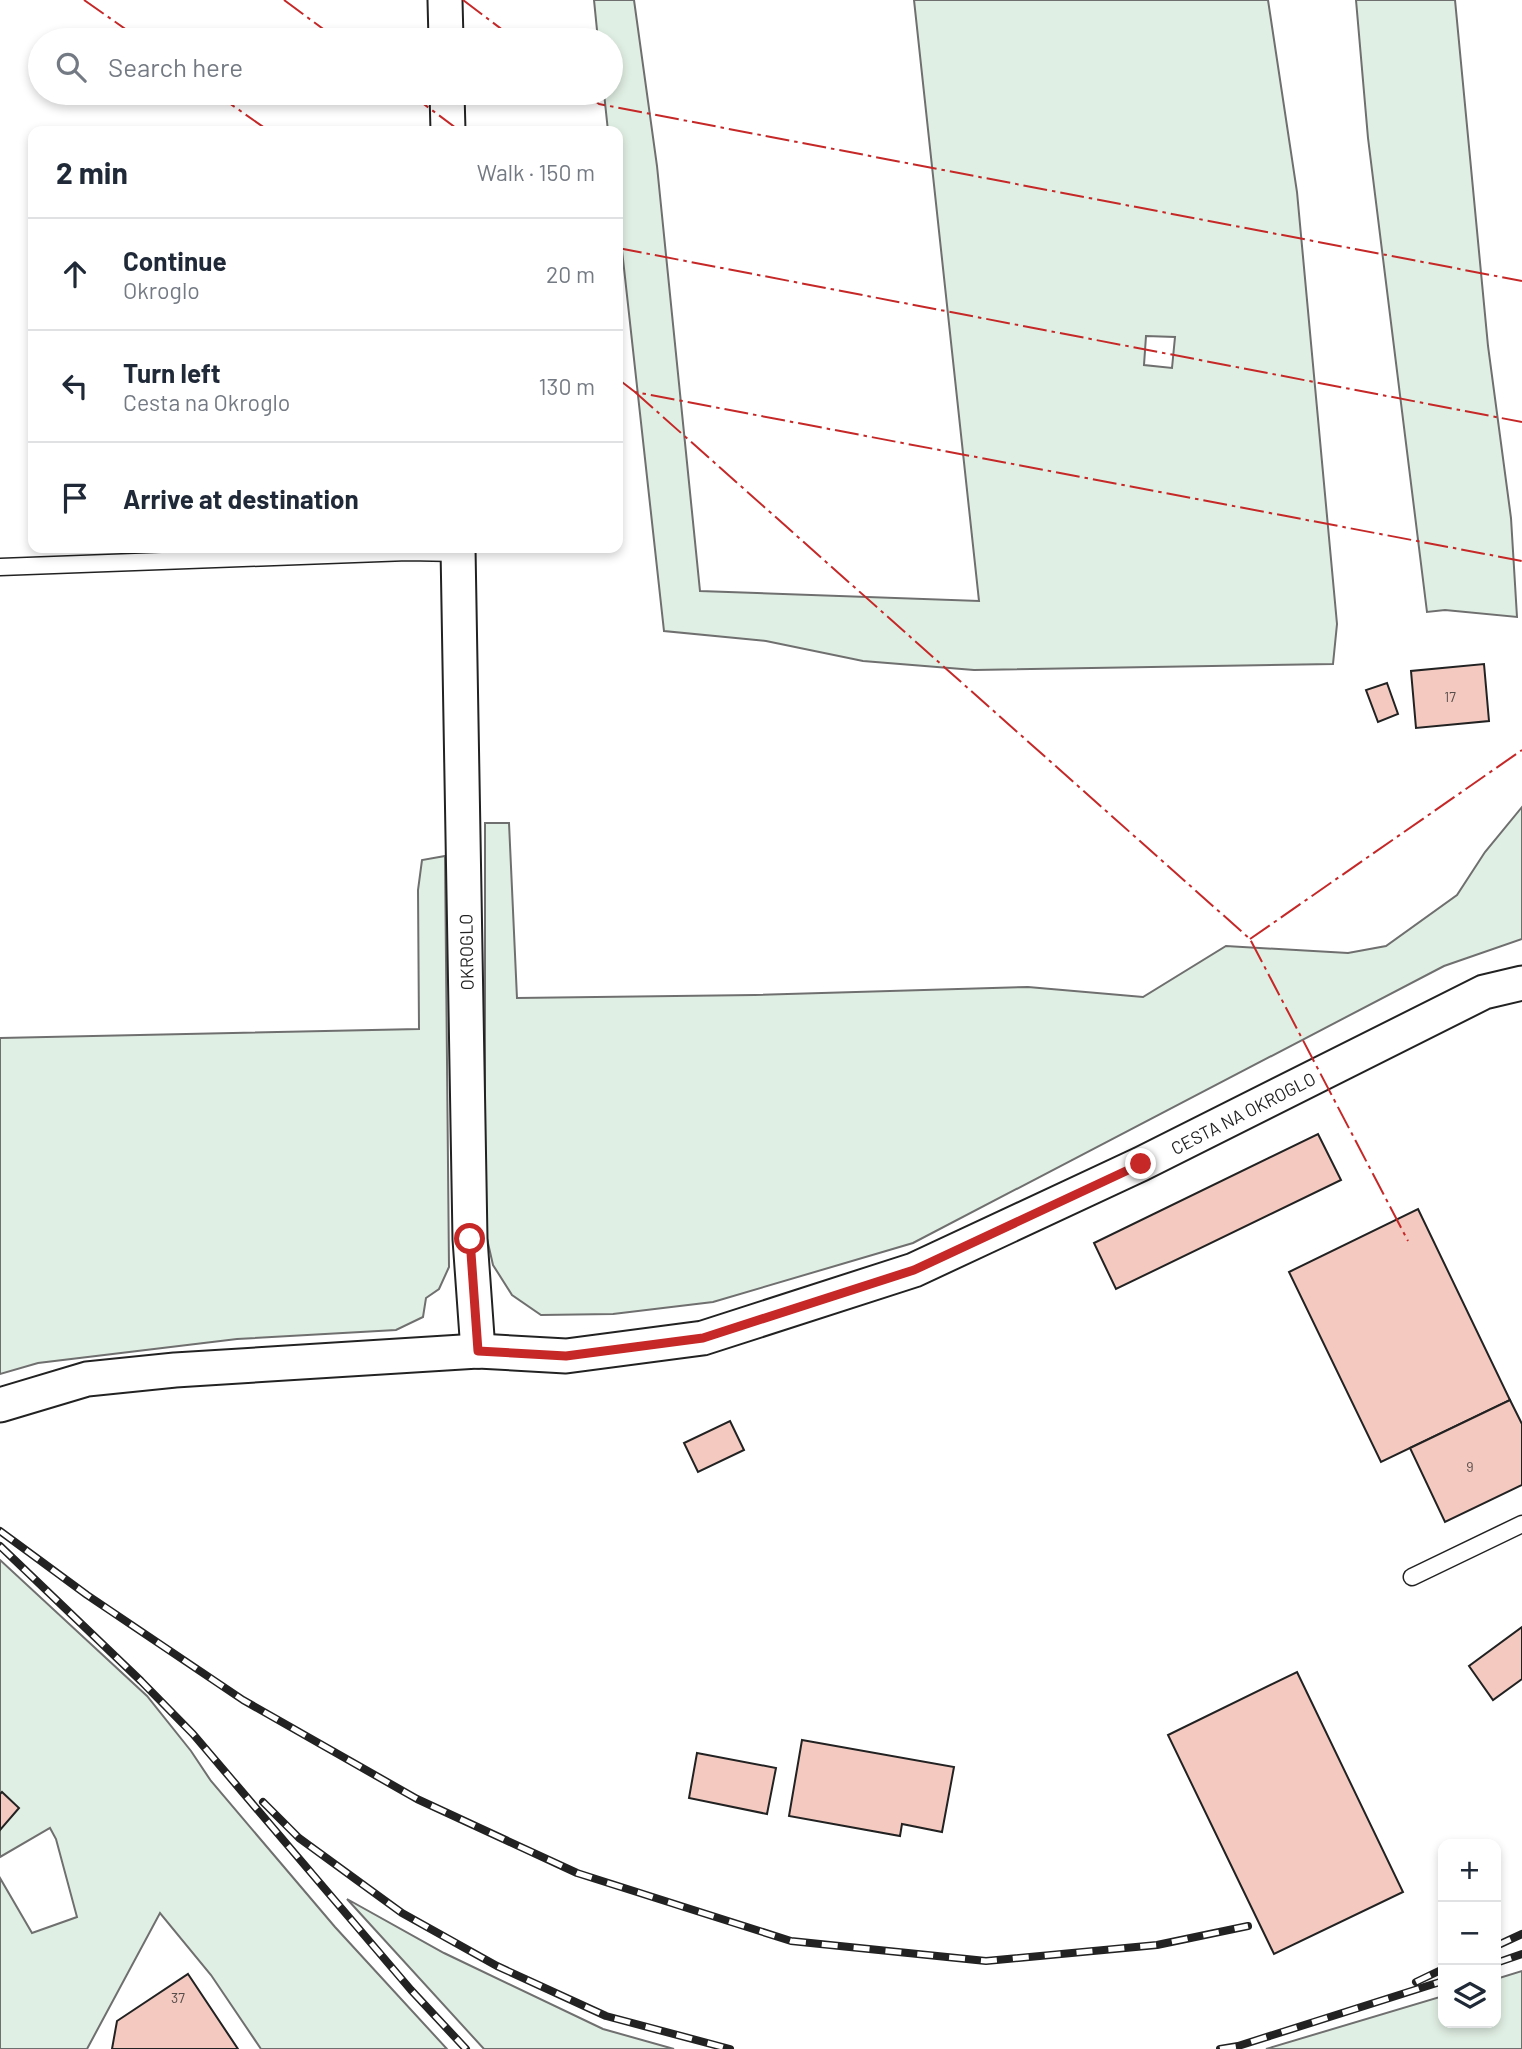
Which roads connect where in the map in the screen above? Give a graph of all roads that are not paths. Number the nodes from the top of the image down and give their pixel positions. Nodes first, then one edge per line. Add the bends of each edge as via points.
1 (444, 0) edge
2 (445, 28) edge
3 (447, 105) edge
4 (448, 126) edge
5 (381, 553) edge
6 (458, 553) edge
7 (0, 567) edge
8 (1522, 983) edge
9 (478, 1351) junction
10 (0, 1405) edge
11 (1522, 1524) edge
12 (1412, 1577) dead end

1 - 2 street
3 - 4 street
5 - 7 lane, OKROGLO
6 - 9 street, OKROGLO via 470,1239
8 - 9 street, CESTA NA OKROGLO via 1485,992 1141,1164 914,1270 703,1338 566,1356
9 - 10 street, CESTA NA OKROGLO via 86,1379
11 - 12 lane

